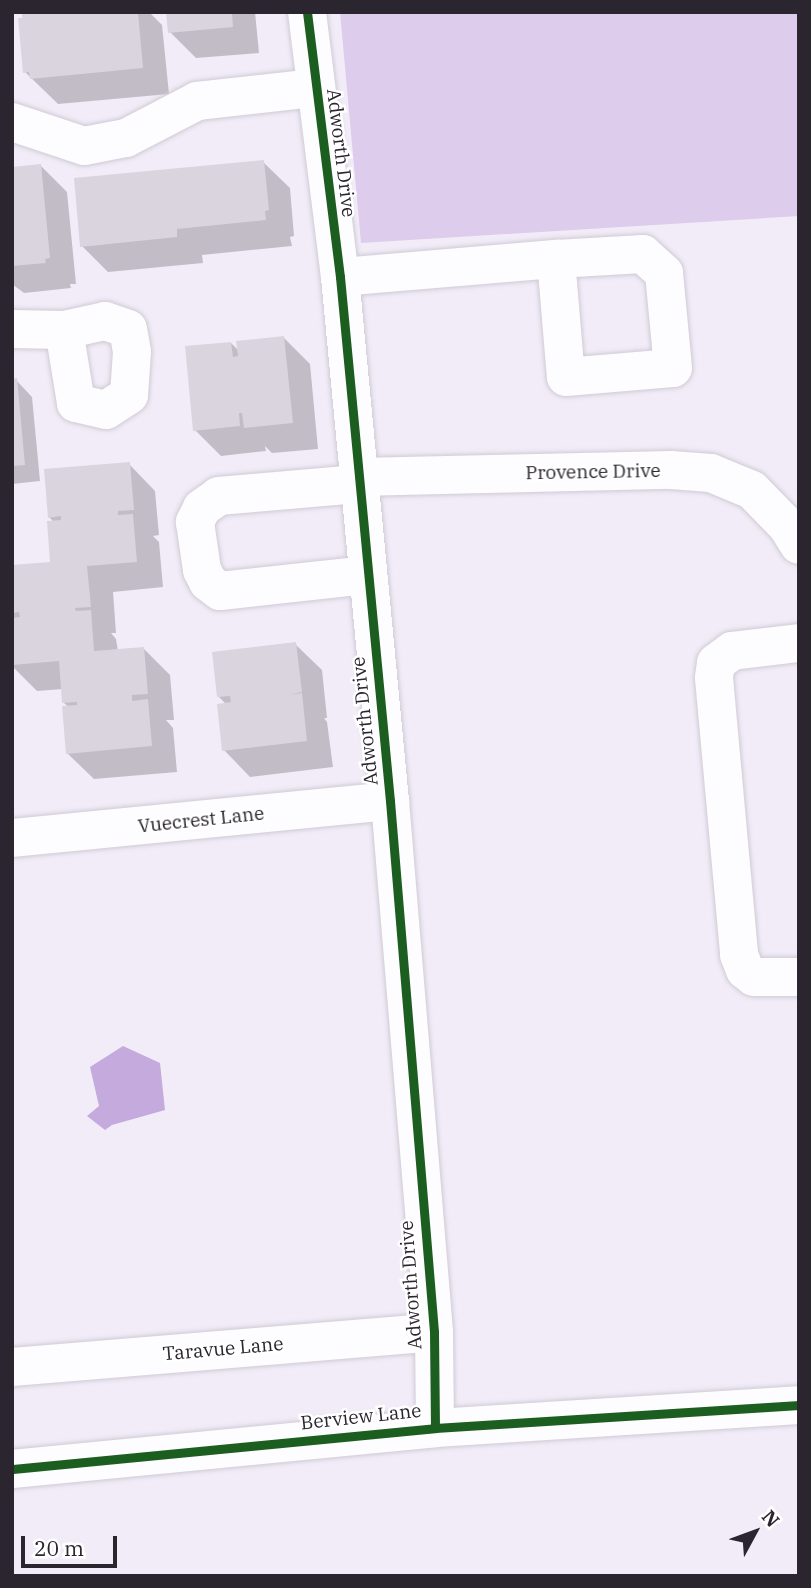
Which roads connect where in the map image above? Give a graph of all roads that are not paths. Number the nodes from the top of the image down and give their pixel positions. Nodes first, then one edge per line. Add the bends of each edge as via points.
1 (307, 12) edge
2 (315, 88) junction
3 (12, 122) edge
4 (556, 259) dead end
5 (340, 276) junction
6 (12, 329) edge
7 (64, 330) dead end
8 (358, 480) junction
9 (799, 545) edge
10 (368, 575) junction
11 (799, 643) edge
12 (390, 801) junction
13 (12, 838) edge
14 (799, 977) edge
15 (434, 1332) junction
16 (12, 1367) edge
17 (799, 1405) edge
18 (435, 1428) junction
19 (12, 1469) edge

1 - 2 street, Adworth Drive
2 - 3 street via 197,101 126,138 84,146
2 - 5 street, Adworth Drive
4 - 5 street
5 - 8 street, Adworth Drive
6 - 7 street
8 - 9 street, Provence Drive via 671,470 711,473 752,490 788,526
8 - 10 street, Adworth Drive
8 - 10 street, Provence Drive via 219,496 202,508 195,522 202,570 220,591
10 - 12 street, Adworth Drive
11 - 14 street via 732,651 716,663 714,678 739,955 754,977
12 - 13 street, Vuecrest Lane
12 - 15 street, Adworth Drive
15 - 16 street, Taravue Lane
15 - 18 street, Adworth Drive
17 - 18 street, Berview Lane
18 - 19 street, Berview Lane

